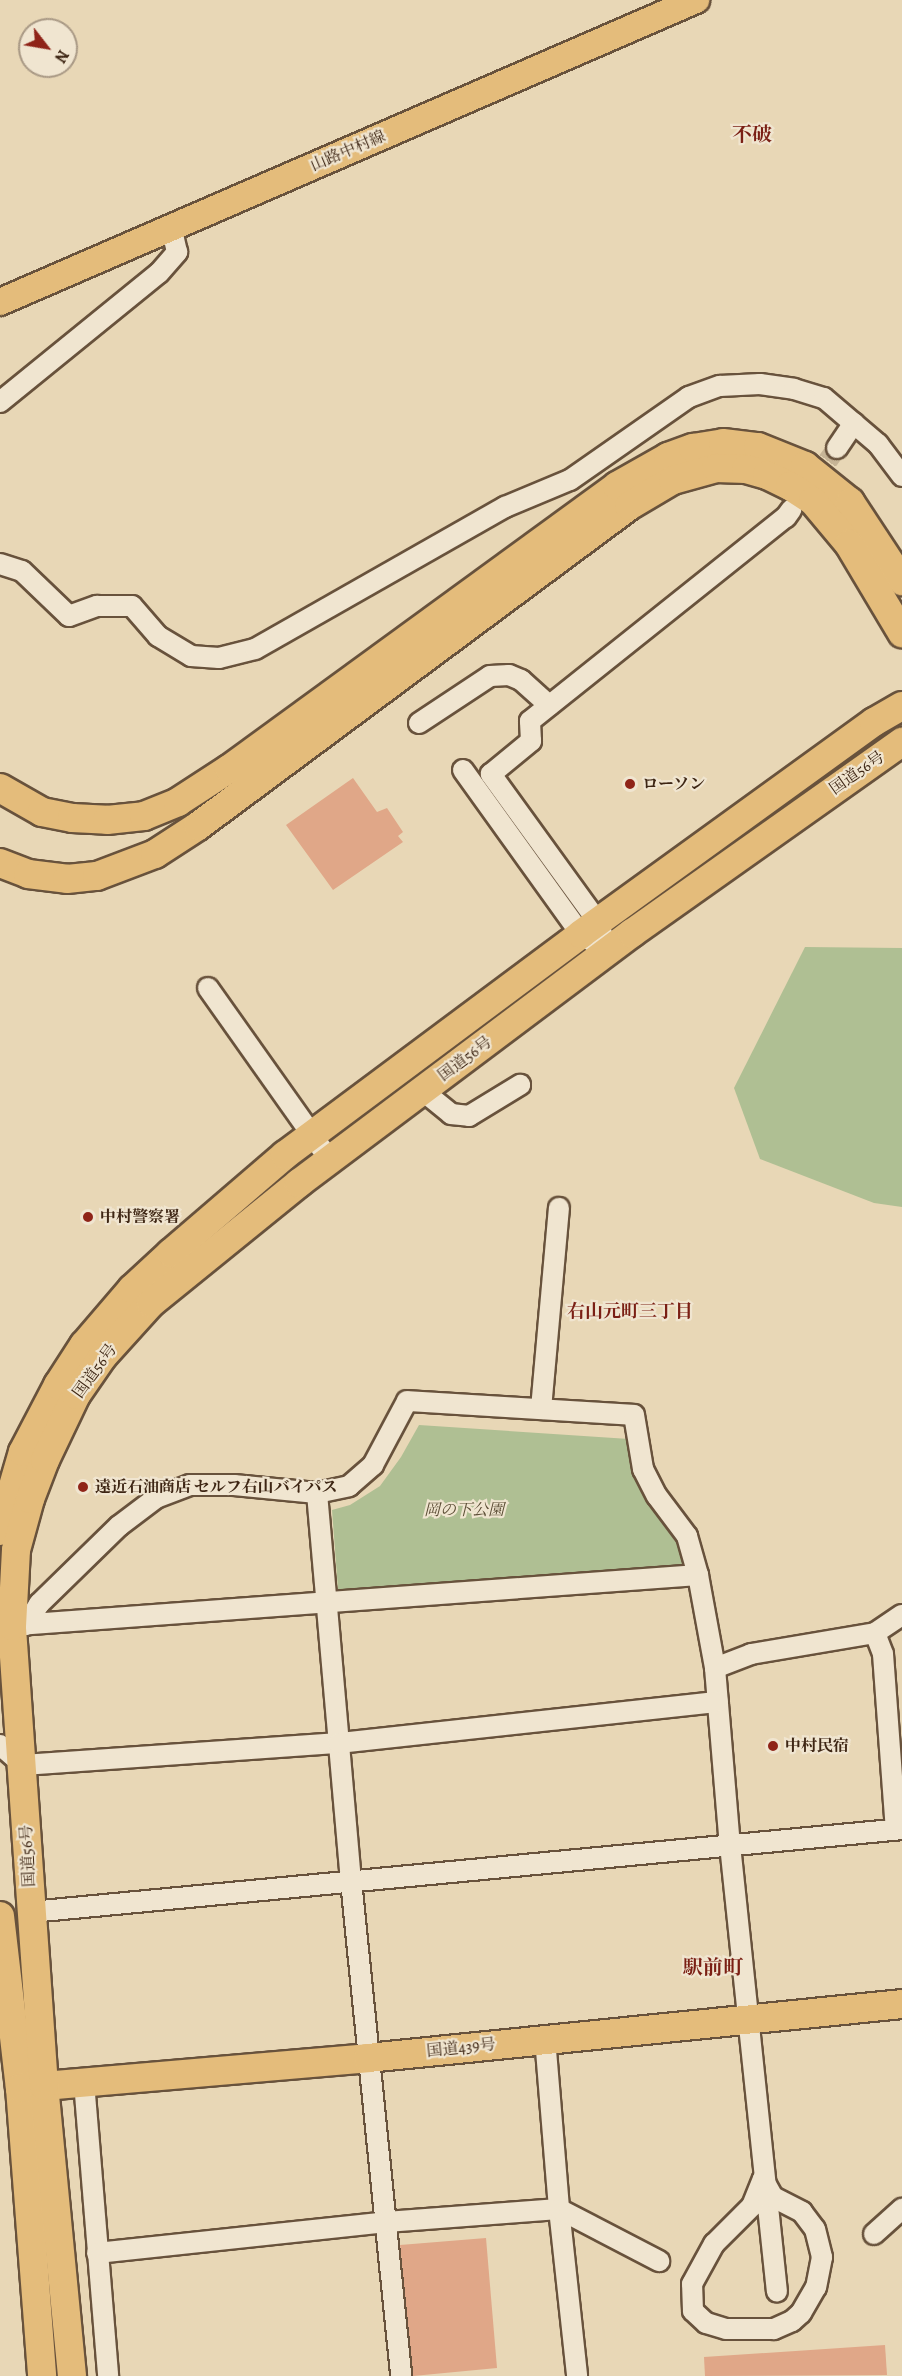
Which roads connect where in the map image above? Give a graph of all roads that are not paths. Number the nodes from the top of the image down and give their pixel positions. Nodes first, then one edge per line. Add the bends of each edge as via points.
1 (696, 0) edge
2 (171, 226) junction
3 (0, 302) edge
4 (0, 402) edge
5 (854, 423) junction
6 (837, 448) tunnel mouth
7 (902, 476) edge
8 (791, 510) dead end
9 (0, 564) edge
10 (902, 581) edge
11 (902, 633) edge
12 (549, 705) junction
13 (902, 706) edge
14 (419, 723) dead end
15 (902, 742) edge
16 (463, 770) dead end
17 (0, 788) edge
18 (0, 863) edge
19 (590, 928) junction
20 (608, 952) junction
21 (208, 988) dead end
22 (520, 1085) dead end
23 (423, 1091) junction
24 (312, 1136) junction
25 (330, 1160) junction
26 (560, 1208) dead end
27 (541, 1409) junction
28 (317, 1493) junction
29 (13, 1495) edge
30 (0, 1531) edge
31 (698, 1575) junction
32 (326, 1602) junction
33 (902, 1615) edge
34 (19, 1625) junction
35 (875, 1633) junction
36 (715, 1668) junction
37 (718, 1702) junction
38 (339, 1743) junction
39 (0, 1745) edge
40 (24, 1765) junction
41 (899, 1829) edge
42 (730, 1845) junction
43 (351, 1881) junction
44 (31, 1912) junction
45 (0, 1916) edge
46 (902, 2004) edge
47 (749, 2019) junction
48 (545, 2038) junction
49 (368, 2058) junction
50 (84, 2082) junction
51 (21, 2088) edge
52 (763, 2179) junction
53 (559, 2209) junction
54 (902, 2210) edge
55 (386, 2222) junction
56 (874, 2234) dead end
57 (98, 2253) junction
58 (659, 2261) dead end
59 (777, 2292) dead end
60 (42, 2376) edge
61 (72, 2376) edge
62 (108, 2376) edge
63 (401, 2376) edge
64 (577, 2376) edge

1 - 2 main road, 山路中村線
2 - 3 main road, 山路中村線
2 - 4 street via 177,252 159,273
5 - 6 street
5 - 7 street via 878,444
5 - 9 street via 824,398 794,388 759,384 720,386 689,397 570,480 505,507 255,650 219,658 190,656 158,636 132,606 97,606 69,616 22,571
8 - 12 street
10 - 17 highway via 850,502 805,466 758,447 723,443 693,448 668,457 617,486 229,769 178,802 144,816 72,818 42,813
11 - 18 highway via 849,544 813,501 767,475 746,469 716,468 673,480 629,506 155,854 97,876 67,879 28,874
12 - 14 street via 521,680 509,675 490,676
12 - 19 street via 530,721 531,741 491,774
13 - 19 highway, 国道56号 via 874,722
15 - 20 highway, 国道56号
16 - 19 street
19 - 20 street
19 - 24 highway, 国道56号
20 - 23 highway, 国道56号
21 - 24 street
22 - 23 street via 469,1116 451,1114
23 - 25 highway, 国道56号
24 - 25 street
24 - 29 highway, 国道56号 via 163,1260 84,1345 23,1452
25 - 29 highway, 国道56号 via 151,1303 103,1356 76,1395 45,1460
26 - 27 street
27 - 28 street via 407,1401 373,1465 349,1486
27 - 31 street via 633,1415 643,1468 657,1496 687,1536
28 - 32 street
28 - 34 street via 190,1485 156,1498 119,1526
29 - 30 highway, 国道56号
29 - 34 highway, 国道56号
31 - 32 street
31 - 36 street
32 - 34 street
32 - 38 street
33 - 35 street
34 - 40 highway, 国道56号
35 - 36 street via 751,1654
35 - 41 street via 883,1654
36 - 37 street
37 - 38 street
37 - 42 street
38 - 40 street
38 - 43 street
39 - 40 street
40 - 44 highway, 国道56号
41 - 42 street
42 - 43 street
42 - 47 street
43 - 44 street
43 - 49 street
44 - 51 highway, 国道56号
45 - 51 highway, 国道56号
46 - 47 highway, 国道439号
47 - 48 highway, 国道439号
47 - 52 street
48 - 49 highway, 国道439号
48 - 53 street
49 - 50 highway, 国道439号
49 - 55 street
50 - 51 highway, 国道439号
50 - 57 street
51 - 60 highway, 国道56号
51 - 61 highway, 国道56号
52 - 52 street via 773,2197 802,2212 815,2229 822,2257 816,2287 792,2321 774,2329 726,2329 706,2323 693,2311 692,2284 714,2244 752,2206
52 - 59 street
53 - 55 street
53 - 58 street
53 - 64 street
54 - 56 street
55 - 57 street
55 - 63 street
57 - 62 street

